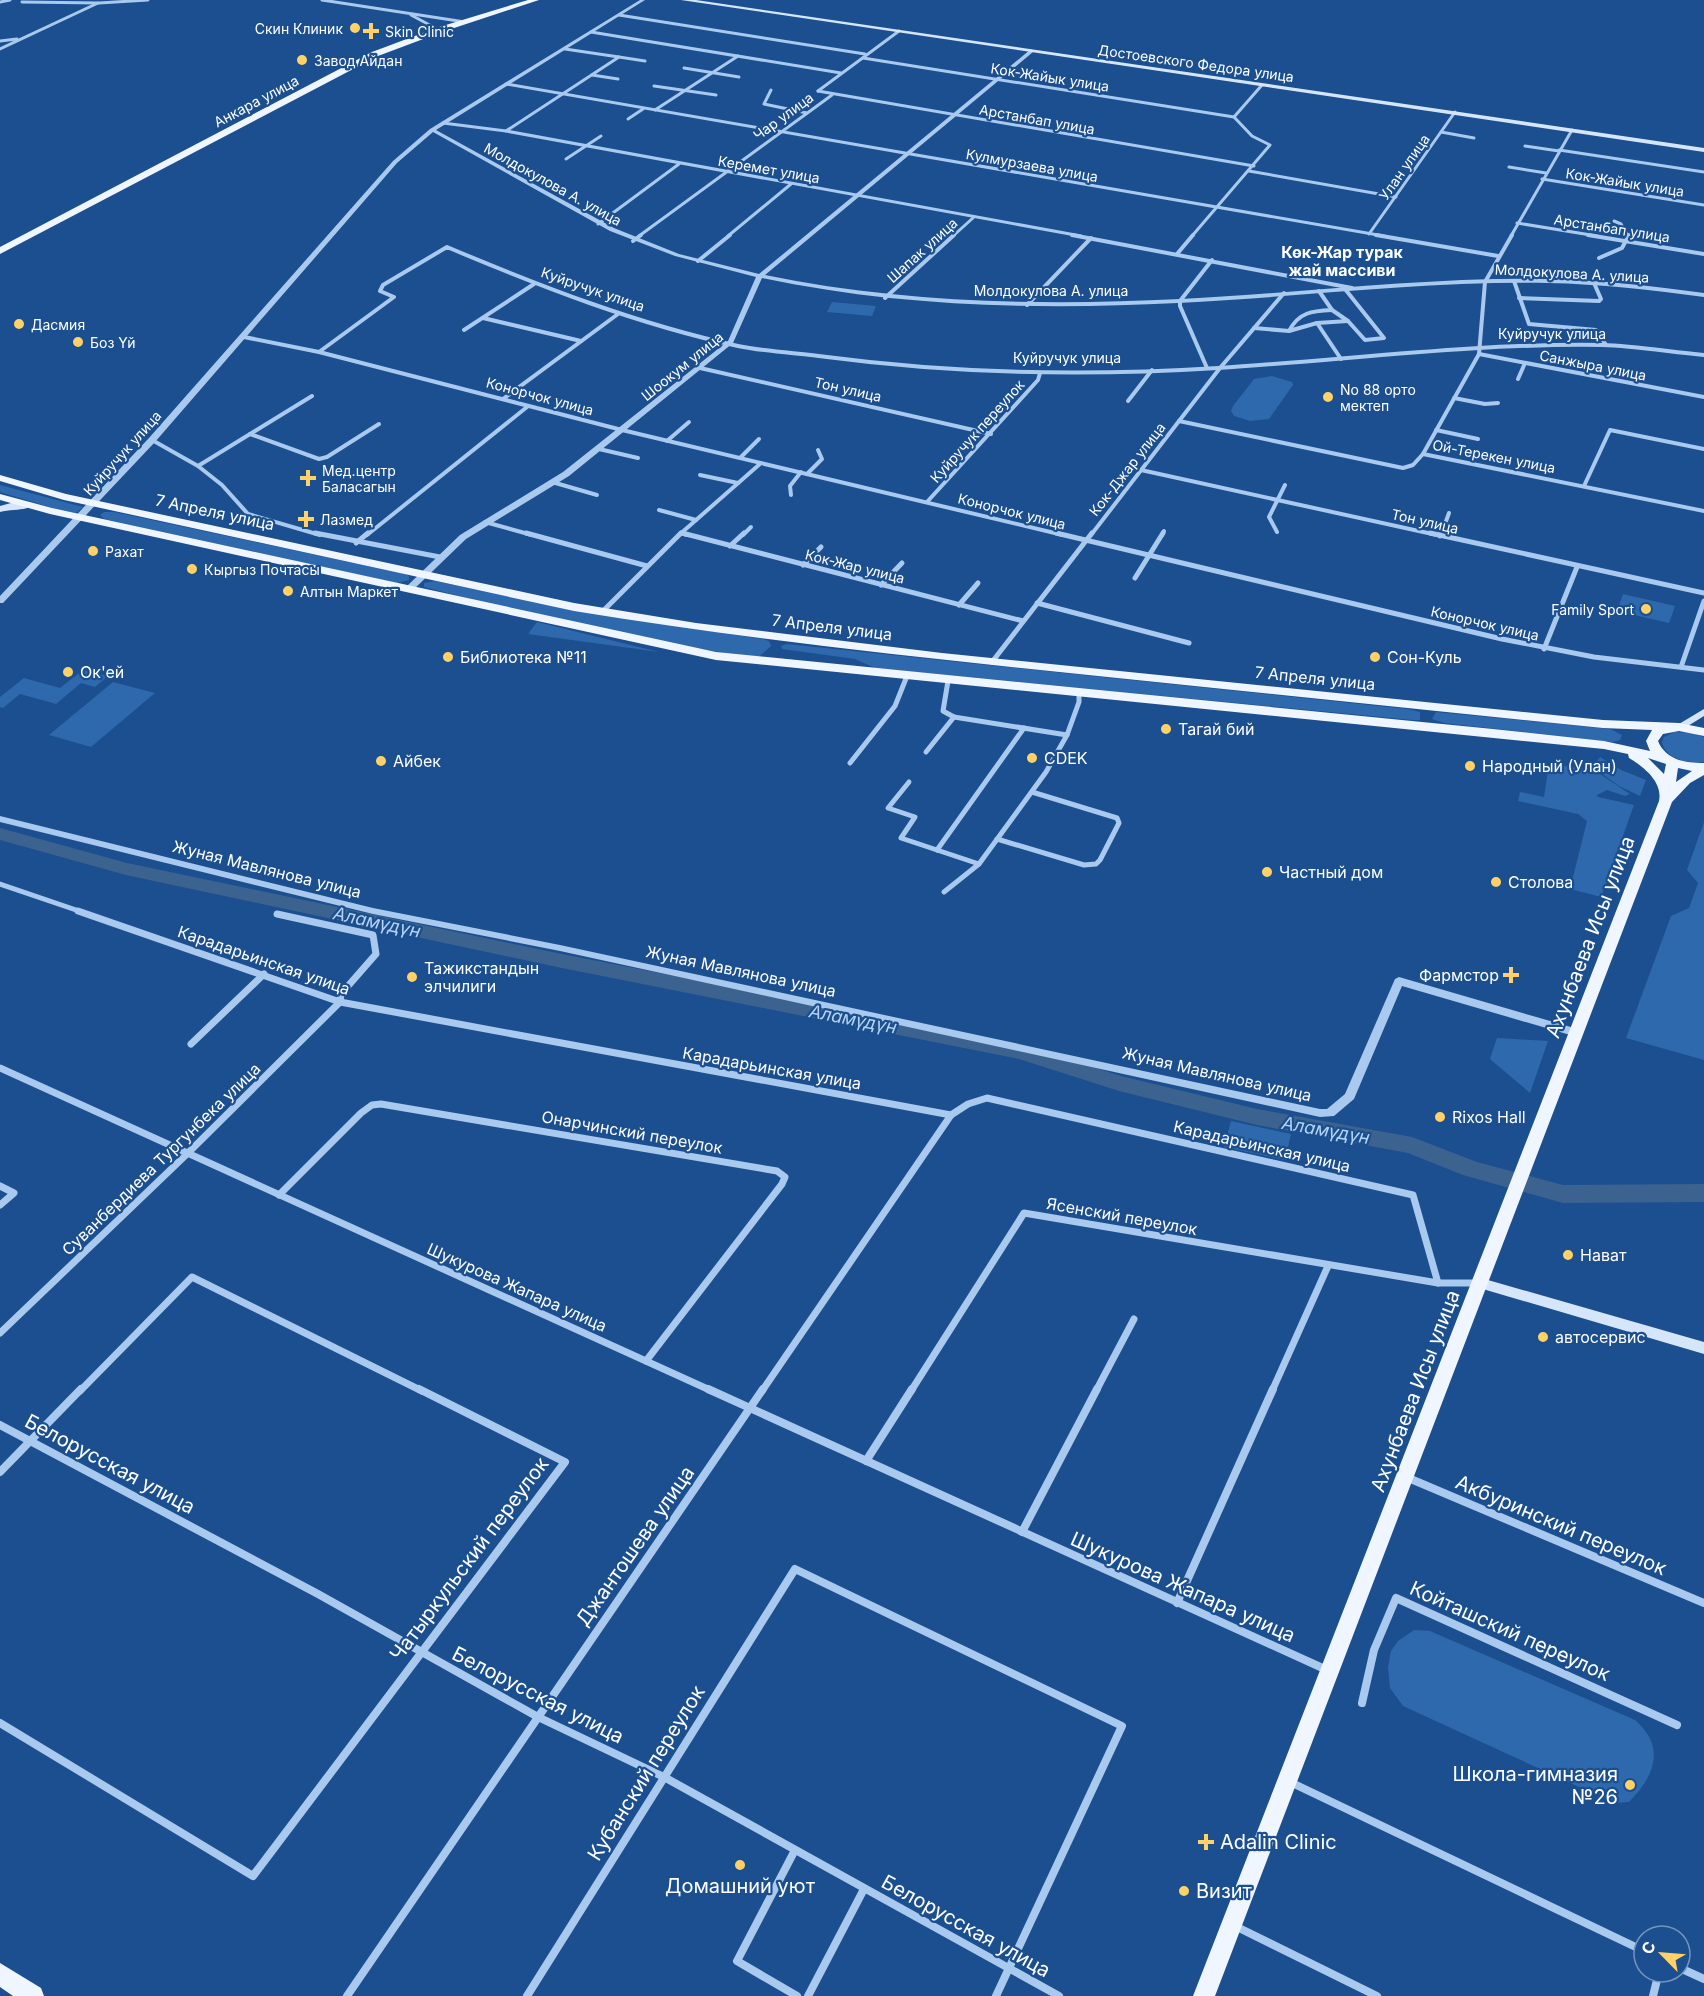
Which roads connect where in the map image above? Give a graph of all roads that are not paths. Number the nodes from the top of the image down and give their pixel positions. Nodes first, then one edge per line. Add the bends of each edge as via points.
1 (10, 0) edge
2 (148, 0) edge
3 (322, 0) edge
4 (367, 0) edge
5 (535, 0) edge
6 (643, 0) edge
7 (684, 0) edge
8 (0, 2) edge
9 (22, 2) dead end
10 (99, 3) junction
11 (360, 6) junction
12 (390, 10) junction
13 (619, 15) junction
14 (439, 18) junction
15 (426, 22) junction
16 (466, 22) junction
17 (439, 30) junction
18 (899, 31) junction
19 (591, 32) junction
20 (20, 38) junction
21 (0, 41) edge
22 (0, 49) edge
23 (564, 49) junction
24 (1031, 51) junction
25 (738, 56) junction
26 (864, 56) junction
27 (619, 57) junction
28 (645, 61) dead end
29 (684, 68) dead end
30 (712, 73) junction
31 (841, 73) junction
32 (592, 75) junction
33 (739, 76) dead end
34 (618, 79) dead end
35 (998, 79) junction
36 (506, 84) junction
37 (1262, 85) junction
38 (654, 86) dead end
39 (771, 90) dead end
40 (685, 91) junction
41 (818, 91) joint
42 (563, 93) junction
43 (716, 95) dead end
44 (832, 95) junction
45 (644, 108) junction
46 (655, 110) junction
47 (1455, 112) junction
48 (807, 113) junction
49 (954, 115) junction
50 (1234, 117) junction
51 (628, 119) dead end
52 (443, 123) junction
53 (432, 130) junction
54 (1572, 130) junction
55 (506, 131) junction
56 (780, 132) junction
57 (1441, 132) junction
58 (601, 136) dead end
59 (1474, 138) dead end
60 (586, 146) junction
61 (1524, 146) dead end
62 (1559, 150) junction
63 (1704, 150) edge
64 (907, 154) junction
65 (566, 159) dead end
66 (680, 164) junction
67 (1254, 166) junction
68 (1509, 167) dead end
69 (1249, 171) junction
70 (1704, 172) edge
71 (728, 173) junction
72 (1546, 173) junction
73 (1542, 179) junction
74 (791, 184) junction
75 (856, 196) junction
76 (1396, 196) junction
77 (1704, 205) edge
78 (1216, 208) junction
79 (974, 217) junction
80 (1614, 221) dead end
81 (1517, 223) junction
82 (598, 224) junction
83 (1370, 234) junction
84 (1091, 238) junction
85 (633, 241) junction
86 (1626, 241) junction
87 (0, 251) edge
88 (1177, 254) junction
89 (1704, 254) edge
90 (1498, 256) junction
91 (1599, 258) dead end
92 (698, 261) junction
93 (1212, 261) junction
94 (760, 276) junction
95 (1485, 282) junction
96 (1514, 282) junction
97 (1594, 283) junction
98 (534, 284) junction
99 (1348, 289) junction
100 (1319, 291) junction
101 (1284, 293) junction
102 (1704, 295) edge
103 (885, 298) junction
104 (1519, 298) junction
105 (1180, 301) junction
106 (1026, 305) junction
107 (1332, 310) junction
108 (618, 314) junction
109 (483, 318) junction
110 (1348, 321) junction
111 (1317, 323) junction
112 (1254, 328) junction
113 (464, 330) dead end
114 (1289, 331) junction
115 (244, 337) junction
116 (581, 341) junction
117 (731, 342) junction
118 (1606, 345) junction
119 (1481, 347) junction
120 (319, 352) junction
121 (1479, 354) junction
122 (1704, 355) edge
123 (1341, 359) junction
124 (1525, 363) junction
125 (700, 368) junction
126 (1207, 368) junction
127 (1220, 368) junction
128 (1152, 370) junction
129 (1040, 373) junction
130 (1518, 380) dead end
131 (312, 396) dead end
132 (1704, 397) edge
133 (1454, 398) junction
134 (503, 399) junction
135 (1128, 401) dead end
136 (1498, 403) dead end
137 (527, 407) junction
138 (1179, 421) junction
139 (689, 422) dead end
140 (379, 424) dead end
141 (622, 430) junction
142 (1436, 430) junction
143 (250, 434) junction
144 (991, 434) junction
145 (759, 439) dead end
146 (1478, 439) dead end
147 (152, 440) junction
148 (667, 441) junction
149 (599, 449) junction
150 (1704, 449) edge
151 (818, 450) dead end
152 (1423, 454) junction
153 (638, 458) dead end
154 (740, 458) junction
155 (761, 463) junction
156 (198, 466) junction
157 (1141, 470) junction
158 (801, 472) junction
159 (807, 474) junction
160 (700, 475) dead end
161 (0, 478) edge
162 (552, 482) junction
163 (738, 483) junction
164 (1285, 485) dead end
165 (1584, 486) junction
166 (597, 495) dead end
167 (791, 495) dead end
168 (0, 497) edge
169 (1275, 500) junction
170 (927, 502) junction
171 (94, 504) junction
172 (27, 506) junction
173 (0, 509) edge
174 (659, 510) dead end
175 (1704, 511) edge
176 (1449, 513) dead end
177 (81, 518) junction
178 (696, 520) junction
179 (485, 522) junction
180 (751, 527) dead end
181 (1164, 531) dead end
182 (1277, 532) dead end
183 (681, 533) junction
184 (1440, 536) junction
185 (1086, 541) junction
186 (356, 543) junction
187 (730, 546) junction
188 (821, 547) dead end
189 (1147, 555) junction
190 (440, 557) junction
191 (902, 563) dead end
192 (803, 565) junction
193 (647, 566) junction
194 (1577, 567) junction
195 (423, 574) junction
196 (1135, 578) dead end
197 (978, 583) dead end
198 (880, 585) junction
199 (409, 589) junction
200 (1704, 593) edge
201 (1704, 601) edge
202 (0, 602) edge
203 (1037, 603) junction
204 (959, 605) junction
205 (602, 612) junction
206 (1023, 621) junction
207 (788, 639) junction
208 (1189, 643) dead end
209 (1544, 649) junction
210 (992, 662) junction
211 (778, 663) junction
212 (1681, 667) junction
213 (1704, 670) edge
214 (907, 676) junction
215 (948, 681) junction
216 (1079, 692) junction
217 (1426, 706) junction
218 (1704, 712) edge
219 (954, 717) junction
220 (1427, 726) junction
221 (1676, 727) junction
222 (1704, 727) edge
223 (1024, 728) junction
224 (1704, 732) edge
225 (1067, 735) junction
226 (1616, 747) junction
227 (926, 752) dead end
228 (1669, 760) junction
229 (850, 763) dead end
230 (1704, 768) edge
231 (909, 782) dead end
232 (1032, 792) junction
233 (1666, 801) junction
234 (0, 819) edge
235 (998, 839) junction
236 (937, 850) junction
237 (979, 864) junction
238 (0, 884) edge
239 (944, 892) dead end
240 (276, 914) dead end
241 (264, 974) junction
242 (340, 1002) junction
243 (1577, 1033) junction
244 (191, 1044) dead end
245 (0, 1068) edge
246 (951, 1115) junction
247 (188, 1153) junction
248 (0, 1186) edge
249 (279, 1195) junction
250 (0, 1205) edge
251 (1328, 1266) junction
252 (1438, 1283) junction
253 (1481, 1283) junction
254 (1134, 1319) dead end
255 (0, 1333) edge
256 (1704, 1348) edge
257 (646, 1361) junction
258 (750, 1409) junction
259 (0, 1425) edge
260 (30, 1441) junction
261 (866, 1461) junction
262 (0, 1472) edge
263 (1405, 1477) junction
264 (1022, 1532) junction
265 (1177, 1602) junction
266 (1704, 1603) edge
267 (421, 1653) junction
268 (1330, 1671) junction
269 (1362, 1703) dead end
270 (538, 1717) junction
271 (0, 1723) edge
272 (1677, 1725) dead end
273 (664, 1777) junction
274 (1287, 1781) junction
275 (795, 1850) junction
276 (864, 1889) junction
277 (1232, 1924) junction
278 (1632, 1945) edge
279 (1008, 1969) junction
280 (0, 1974) edge
281 (33, 1996) edge
282 (347, 1996) edge
283 (527, 1996) edge
284 (797, 1996) edge
285 (808, 1996) edge
286 (996, 1996) edge
287 (1059, 1996) edge
288 (1204, 1996) edge
289 (1377, 1996) edge

1 - 8 street
2 - 10 street
3 - 11 street
4 - 11 street
5 - 16 main road, Анкара улица
6 - 13 street, Куйручук улица
7 - 18 main road, Достоевского Федора улица
9 - 10 street
10 - 20 street
11 - 12 street
12 - 14 street
12 - 15 street
13 - 19 street, Куйручук улица
13 - 26 street, Кок-Жайык улица
14 - 15 street
14 - 16 street
15 - 17 street
16 - 17 main road, Анкара улица
17 - 87 main road, Анкара улица via 339,71
18 - 24 main road, Достоевского Федора улица
18 - 26 street, Чар улица
19 - 23 street, Куйручук улица
19 - 25 street
20 - 21 street
20 - 22 street
23 - 27 street
23 - 36 street, Куйручук улица
24 - 35 street, Шоокум улица
24 - 37 main road, Достоевского Федора улица
25 - 30 street
25 - 31 street
26 - 31 street, Чар улица
26 - 35 street, Кок-Жайык улица
27 - 28 street
27 - 32 street
29 - 30 street
30 - 33 street
30 - 40 street
31 - 41 street, Чар улица
32 - 34 street
32 - 42 street
35 - 49 street, Шоокум улица
35 - 50 street, Кок-Жайык улица
36 - 42 street, Кулмурзаева улица
36 - 52 street, Куйручук улица
37 - 47 main road, Достоевского Федора улица
37 - 50 street
38 - 40 street
39 - 48 street via 764,104
40 - 43 street
40 - 46 street
41 - 44 street, Арстанбап улица
42 - 45 street, Кулмурзаева улица
42 - 55 street
44 - 48 street, Чар улица
44 - 49 street, Арстанбап улица
45 - 46 street, Кулмурзаева улица
45 - 51 street
46 - 56 street, Кулмурзаева улица
47 - 54 main road, Достоевского Федора улица
47 - 57 street, Улан улица
48 - 56 street, Чар улица
49 - 64 street, Шоокум улица
49 - 67 street, Арстанбап улица
50 - 67 street via 1252,136 1270,145
52 - 53 street, Куйручук улица
52 - 55 street, Керемет улица
53 - 82 street, Молдокулова А. улица
53 - 115 street, Куйручук улица via 395,162
54 - 62 street
54 - 63 main road, Достоевского Федора улица
55 - 60 street, Керемет улица
56 - 64 street, Кулмурзаева улица
56 - 71 street, Чар улица
57 - 59 street
57 - 76 street, Улан улица
58 - 60 street
60 - 65 street
60 - 66 street, Керемет улица
61 - 62 street
62 - 70 street
62 - 72 street
64 - 75 street, Шоокум улица
64 - 78 street, Кулмурзаева улица
66 - 71 street, Керемет улица
66 - 82 street
67 - 69 street
68 - 72 street
69 - 76 street
69 - 78 street
71 - 74 street, Керемет улица
71 - 85 street, Чар улица
72 - 73 street
73 - 77 street, Кок-Жайык улица
73 - 81 street
74 - 75 street, Керемет улица
74 - 92 street
75 - 79 street, Керемет улица
75 - 94 street, Шоокум улица
76 - 83 street, Улан улица
78 - 83 street, Кулмурзаева улица
78 - 88 street
79 - 84 street, Керемет улица
79 - 103 street, Шапак улица
80 - 86 street via 1629,232
81 - 86 street, Арстанбап улица
81 - 90 street
82 - 85 street, Молдокулова А. улица
83 - 90 street, Кулмурзаева улица
84 - 88 street, Керемет улица
84 - 106 street
85 - 92 street, Молдокулова А. улица
86 - 89 street, Арстанбап улица
86 - 91 street via 1622,248
88 - 93 street, Керемет улица
90 - 95 street
92 - 94 street, Молдокулова А. улица
93 - 99 street, Керемет улица
93 - 105 street
94 - 103 street, Молдокулова А. улица
94 - 117 street, Шоокум улица
95 - 96 street, Молдокулова А. улица
95 - 99 street, Молдокулова А. улица
95 - 119 street
96 - 97 street, Молдокулова А. улица
96 - 104 street
97 - 102 street, Молдокулова А. улица
97 - 104 street via 1599,301
98 - 108 street, Куйручук улица
98 - 109 street
98 - 120 street, Куйручук улица via 447,247 383,285 380,291 394,297 392,300
99 - 100 street, Молдокулова А. улица
99 - 110 street via 1384,338 1365,340
100 - 101 street, Молдокулова А. улица
100 - 107 street
101 - 105 street, Молдокулова А. улица
101 - 112 street, Кок-Джар улица
103 - 106 street, Молдокулова А. улица
104 - 118 street via 1528,324 1596,330
105 - 106 street, Молдокулова А. улица
105 - 126 street
107 - 110 street
107 - 114 street via 1303,312
108 - 116 street
108 - 117 street, Куйручук улица
109 - 113 street
109 - 116 street
110 - 111 street
111 - 114 street
111 - 123 street
112 - 114 street
112 - 127 street, Кок-Джар улица
115 - 120 street, Конорчок улица
115 - 147 street, Куйручук улица
116 - 134 street
117 - 125 street, Шоокум улица
117 - 129 street, Куйручук улица via 896,366
118 - 119 street, Куйручук улица
118 - 122 street, Куйручук улица
119 - 121 street
119 - 123 street, Куйручук улица
120 - 134 street, Конорчок улица
121 - 124 street, Санжыра улица
121 - 133 street
123 - 127 street, Куйручук улица
124 - 130 street
124 - 132 street, Санжыра улица
125 - 141 street, Шоокум улица
125 - 144 street, Тон улица
126 - 127 street, Куйручук улица
126 - 128 street, Куйручук улица
127 - 138 street, Кок-Джар улица
128 - 129 street, Куйручук улица
128 - 135 street
129 - 144 street, Куйручук переулок
131 - 143 street
133 - 136 street
133 - 142 street
134 - 137 street, Конорчок улица
137 - 141 street, Конорчок улица
137 - 186 street
138 - 152 street, Ой-Терекен улица via 1403,468 1413,465
138 - 157 street, Кок-Джар улица
139 - 148 street
140 - 143 street via 319,459
141 - 148 street, Конорчок улица
141 - 149 street, Шоокум улица
142 - 146 street
142 - 152 street
143 - 156 street
144 - 170 street, Куйручук переулок
145 - 154 street
147 - 156 street
147 - 171 street, Куйручук улица
148 - 154 street, Конорчок улица
149 - 153 street
149 - 162 street, Шоокум улица
150 - 165 street via 1610,429
151 - 159 street via 822,459
152 - 165 street, Ой-Терекен улица
154 - 155 street, Конорчок улица
155 - 158 street, Конорчок улица
155 - 163 street
156 - 186 street via 248,514
157 - 169 street, Тон улица
157 - 185 street, Кок-Джар улица
158 - 159 street, Конорчок улица
158 - 167 street via 790,486
159 - 170 street, Конорчок улица
160 - 163 street
161 - 171 main road, 7 Апреля улица
162 - 166 street
162 - 179 street, Шоокум улица
163 - 178 street
164 - 169 street
165 - 175 street, Ой-Терекен улица
168 - 172 main road, 7 Апреля улица
169 - 182 street via 1269,517
169 - 184 street, Тон улица
170 - 185 street, Конорчок улица
171 - 177 street, Куйручук улица
171 - 195 main road, 7 Апреля улица
172 - 173 main road
172 - 177 main road, 7 Апреля улица
174 - 178 street
176 - 184 street
177 - 199 main road, 7 Апреля улица
177 - 202 street, Куйручук улица
178 - 183 street
179 - 190 street, Шоокум улица
179 - 193 street
180 - 187 street
181 - 189 street
183 - 187 street, Кок-Жар улица
183 - 193 street
184 - 194 street, Тон улица
185 - 189 street, Конорчок улица
185 - 203 street, Кок-Джар улица
186 - 190 street
187 - 192 street, Кок-Жар улица
188 - 192 street
189 - 196 street
189 - 209 street, Конорчок улица
190 - 195 street, Шоокум улица
191 - 198 street
192 - 198 street, Кок-Жар улица
193 - 205 street
194 - 200 street, Тон улица
194 - 209 street
195 - 199 street, Шоокум улица
195 - 205 main road, 7 Апреля улица
197 - 204 street
198 - 204 street, Кок-Жар улица
199 - 211 main road, 7 Апреля улица via 685,651
201 - 212 street
203 - 206 street, Кок-Джар улица
203 - 208 street
204 - 206 street, Кок-Жар улица
205 - 207 main road, 7 Апреля улица
206 - 210 street, Кок-Джар улица
207 - 210 main road, 7 Апреля улица
207 - 211 main road via 772,649 772,658
209 - 212 street, Конорчок улица
210 - 217 main road, 7 Апреля улица
211 - 214 main road, 7 Апреля улица
212 - 213 street, Конорчок улица
214 - 215 main road, 7 Апреля улица
214 - 229 street via 895,706
215 - 216 main road, 7 Апреля улица
215 - 219 street via 943,711
216 - 220 main road, 7 Апреля улица
216 - 225 street
217 - 220 main road
217 - 221 main road, 7 Апреля улица via 1603,724
218 - 221 main road
218 - 222 main road
219 - 223 street
219 - 227 street
220 - 226 main road, 7 Апреля улица
221 - 224 main road, 7 Апреля улица
221 - 228 main road via 1658,731 1654,736 1654,747
223 - 225 street
223 - 236 street
225 - 232 street
226 - 228 main road, 7 Апреля улица
226 - 233 main road via 1649,764 1664,783
228 - 230 main road, 7 Апреля улица
228 - 233 main road, Ахунбаева Исы улица
230 - 233 main road, Ахунбаева Исы улица via 1685,780
231 - 236 street via 888,808 915,817 901,838
232 - 235 street
232 - 235 street via 1117,818 1119,823 1100,860 1084,865
233 - 243 main road, Ахунбаева Исы улица
234 - 243 street, Жуная Мавлянова улица via 373,911 1320,1113 1330,1113 1350,1096 1399,981
235 - 237 street
236 - 237 street
237 - 239 street
238 - 241 street, Карадарьинская улица
240 - 242 street, Суванбердиева Тургунбека улица via 373,935 376,954 341,994
241 - 242 street, Карадарьинская улица
241 - 244 street
242 - 246 street, Карадарьинская улица
242 - 247 street, Суванбердиева Тургунбека улица
243 - 253 main road, Ахунбаева Исы улица
245 - 247 street, Шукурова Жапара улица
246 - 252 street, Карадарьинская улица via 987,1098 1413,1195
246 - 258 street, Джантошева улица
247 - 249 street, Шукурова Жапара улица
247 - 255 street, Суванбердиева Тургунбека улица
248 - 250 street via 14,1192
249 - 257 street, Шукурова Жапара улица
249 - 257 street, Онарчинский переулок via 361,1113 381,1104 783,1174 782,1184
251 - 252 street, Ясенский переулок
251 - 261 street, Ясенский переулок via 1024,1213
251 - 265 street
252 - 253 street
253 - 256 main road
253 - 263 main road, Ахунбаева Исы улица
254 - 264 street
257 - 258 street, Шукурова Жапара улица
258 - 261 street, Шукурова Жапара улица
258 - 270 street, Джантошева улица
259 - 260 street, Белорусская улица
260 - 262 street, Чатыркульский переулок
260 - 267 street, Белорусская улица
260 - 267 street, Чатыркульский переулок via 192,1277 565,1462
261 - 264 street, Шукурова Жапара улица
263 - 266 street, Акбуринский переулок
263 - 268 main road, Ахунбаева Исы улица
264 - 265 street, Шукурова Жапара улица
265 - 268 street, Шукурова Жапара улица
267 - 270 street, Белорусская улица
267 - 271 street, Чатыркульский переулок via 253,1876
268 - 274 main road, Ахунбаева Исы улица
269 - 272 street, Койташский переулок via 1374,1650 1396,1598
270 - 273 street, Белорусская улица
270 - 282 street, Джантошева улица
273 - 275 street, Белорусская улица
273 - 279 street, Кубанский переулок via 795,1569 1122,1726
273 - 283 street, Кубанский переулок
274 - 277 main road, Ахунбаева Исы улица
274 - 278 street
275 - 276 street, Белорусская улица
275 - 284 street via 737,1961
276 - 279 street, Белорусская улица
276 - 285 street
277 - 288 main road, Ахунбаева Исы улица
277 - 289 street
279 - 286 street
279 - 287 street, Белорусская улица
280 - 281 main road

